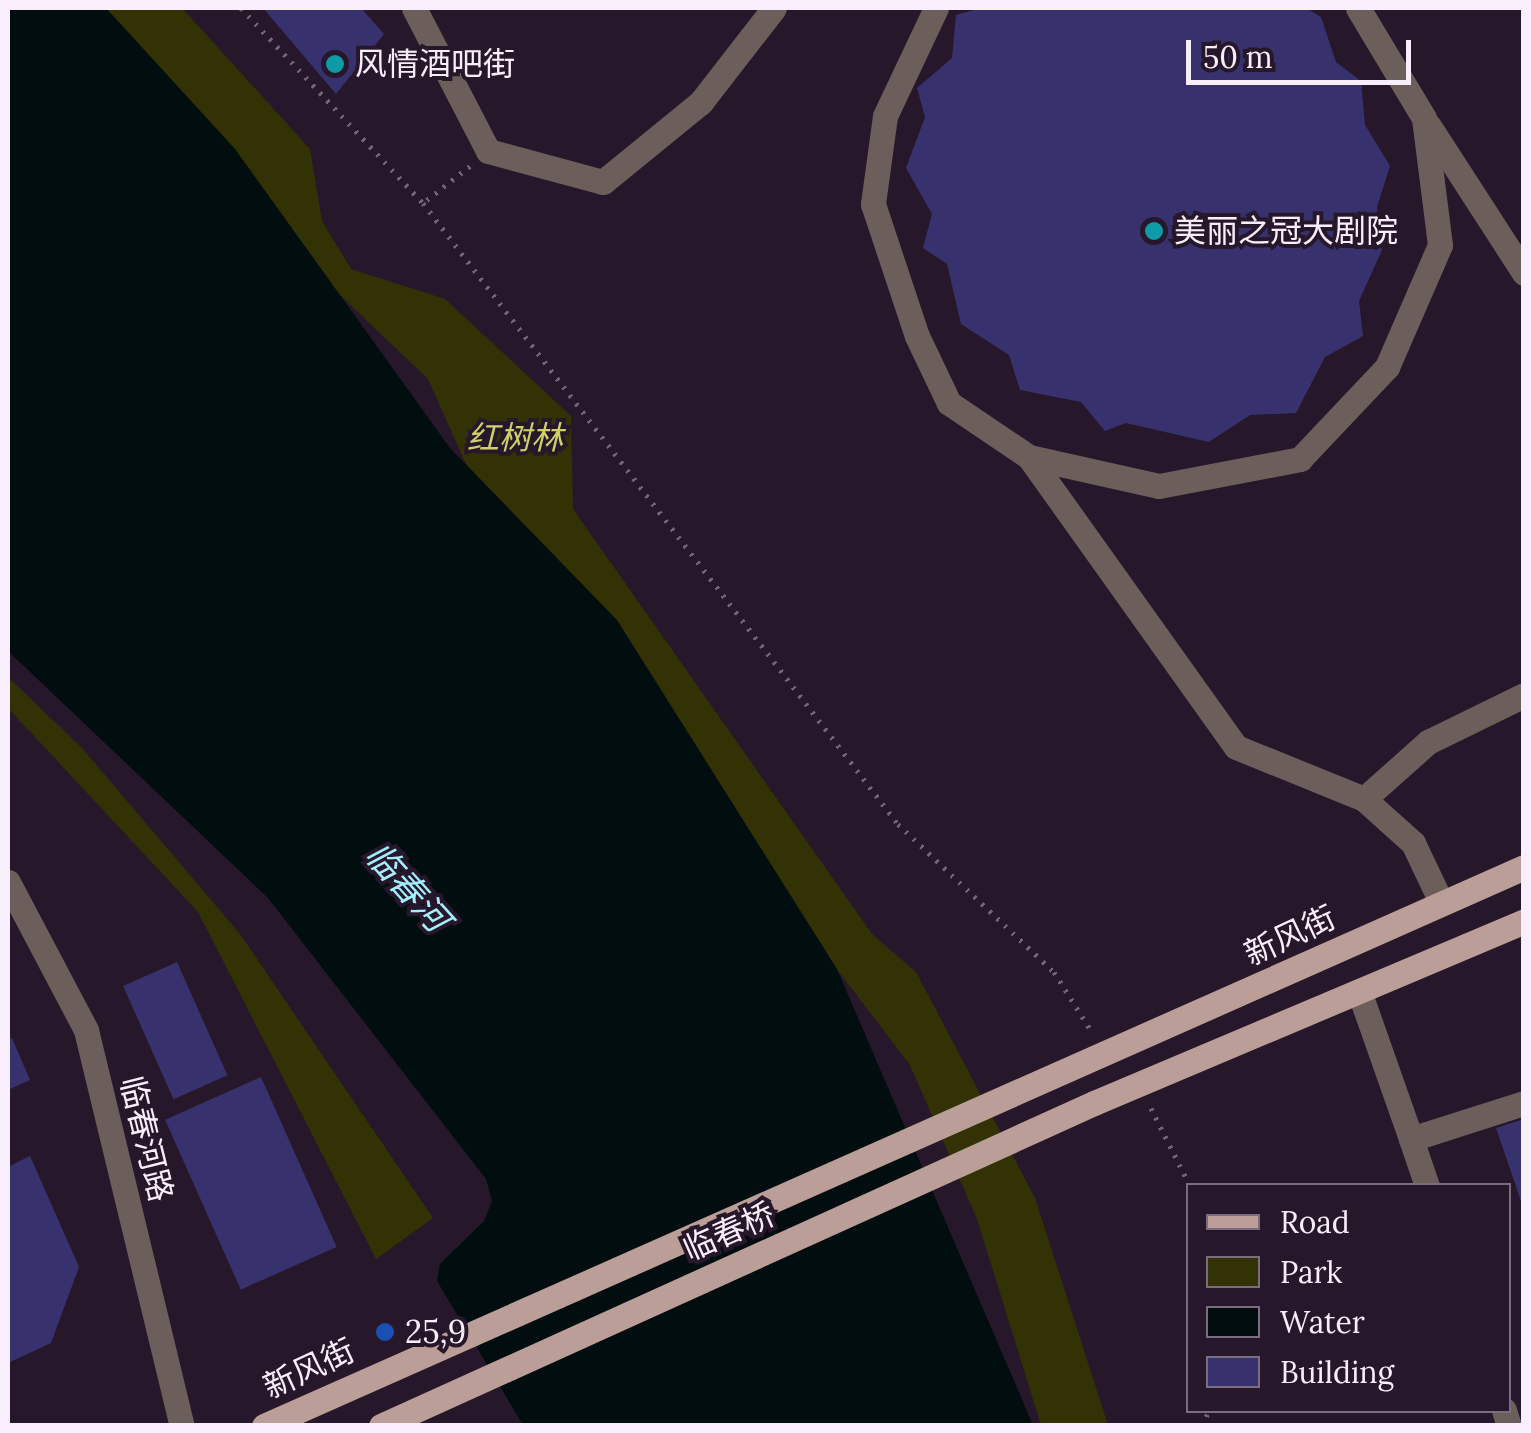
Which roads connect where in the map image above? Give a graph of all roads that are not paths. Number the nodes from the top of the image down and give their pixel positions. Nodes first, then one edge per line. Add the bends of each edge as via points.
1 (414, 8) edge
2 (774, 8) edge
3 (936, 8) edge
4 (1358, 8) edge
5 (1424, 118) junction
6 (1524, 273) edge
7 (1030, 458) junction
8 (1524, 695) edge
9 (1364, 798) junction
10 (1524, 866) edge
11 (8, 882) edge
12 (1440, 902) junction
13 (1524, 921) edge
14 (1359, 990) junction
15 (1084, 1067) joint
16 (1524, 1103) edge
17 (1411, 1139) junction
18 (1426, 1183) edge
19 (381, 1372) joint
20 (386, 1423) edge
21 (182, 1426) edge
22 (264, 1426) edge

1 - 2 street via 488,151 603,182 701,102
3 - 7 street via 885,116 873,204 949,404
4 - 5 street
5 - 6 street
5 - 7 street via 1440,245 1387,367 1300,460 1159,486
7 - 9 street via 1236,746
8 - 9 street via 1428,742
9 - 12 street via 1413,843
10 - 12 main road, 新风街
11 - 21 street, 临春河路 via 86,1030
12 - 15 main road, 新风街
13 - 14 main road
14 - 17 street
14 - 20 main road, 临春桥 via 1094,1102
15 - 19 main road, 临春桥
16 - 17 street
17 - 18 street
19 - 22 main road, 新风街

